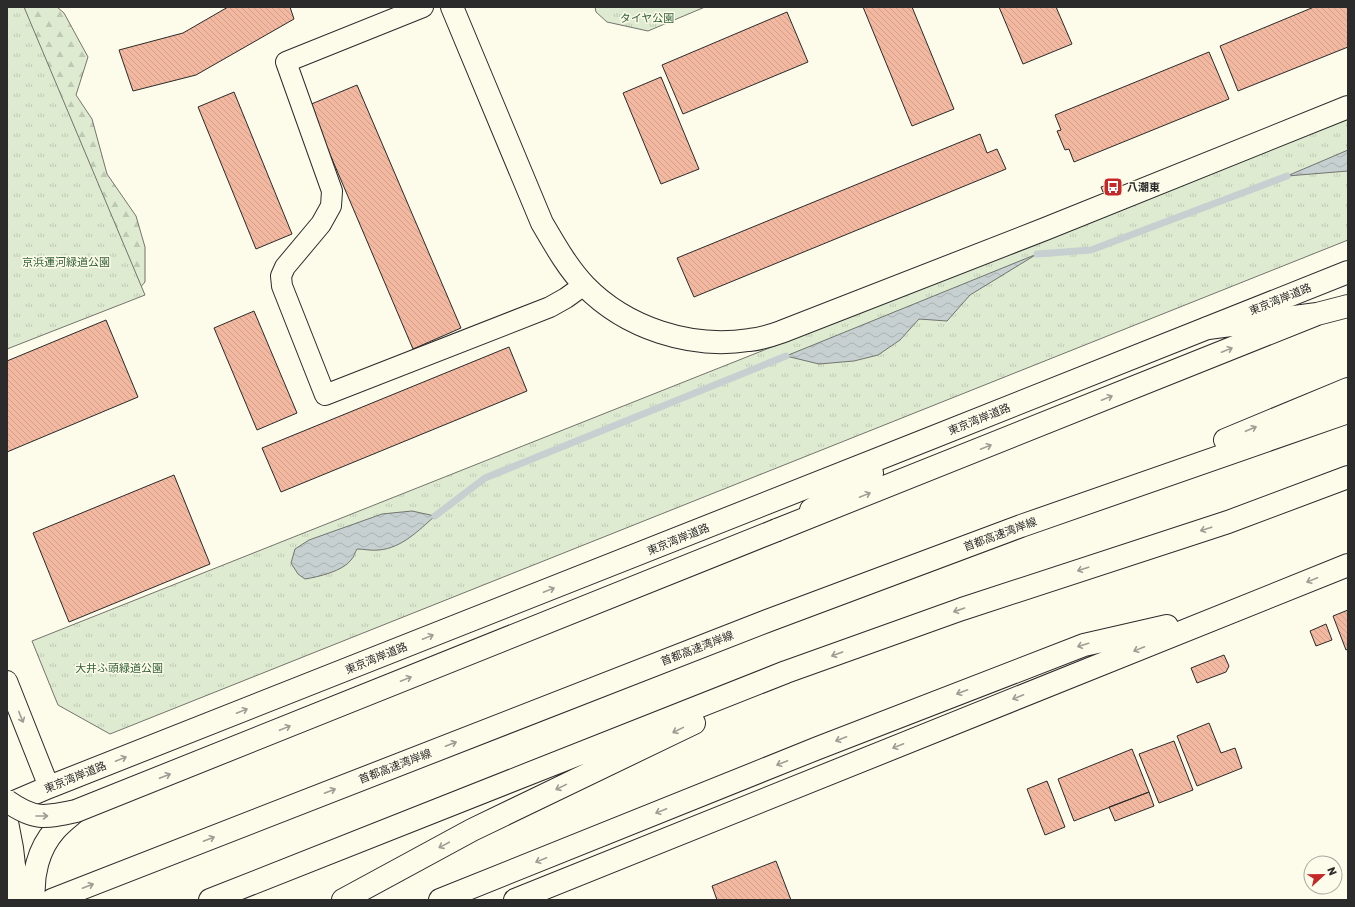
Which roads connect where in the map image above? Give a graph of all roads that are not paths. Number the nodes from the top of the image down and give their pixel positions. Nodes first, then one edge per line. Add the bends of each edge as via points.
1 (423, 7) edge
2 (452, 7) edge
3 (1348, 108) edge
4 (1348, 272) edge
5 (584, 285) junction
6 (1348, 306) edge
7 (1317, 314) junction
8 (1208, 328) junction
9 (1348, 389) edge
10 (1348, 412) edge
11 (926, 440) junction
12 (1348, 477) edge
13 (1348, 487) edge
14 (1228, 522) junction
15 (1021, 526) junction
16 (777, 530) junction
17 (1348, 565) edge
18 (1231, 612) junction
19 (786, 672) junction
20 (7, 681) edge
21 (50, 787) junction
22 (7, 800) edge
23 (7, 805) edge
24 (76, 811) junction
25 (7, 813) edge
26 (7, 822) edge
27 (7, 897) edge
28 (35, 898) edge
29 (9, 900) edge
30 (210, 900) edge
31 (343, 900) edge
32 (440, 900) edge
33 (515, 900) edge

1 - 5 street via 286,62 332,192 331,206 321,224 285,267 281,276 282,286 325,395 550,307
2 - 5 main road via 542,223
3 - 5 main road via 821,318 765,337 714,342 662,333 618,313
4 - 8 main road, 東京湾岸道路
6 - 7 main road
7 - 8 main road
16 -> 7 main road
8 - 11 main road, 東京湾岸道路
15 -> 9 main road
10 - 15 main road, 首都高速湾岸線
11 - 16 main road
21 -> 11 main road, 東京湾岸道路
12 - 14 main road
13 - 14 main road
14 -> 19 main road via 962,609
28 -> 15 main road, 首都高速湾岸線
24 -> 16 main road, bridge
17 -> 18 main road
18 -> 32 main road via 1084,645 818,748
18 -> 33 main road
19 - 30 main road
19 -> 31 main road via 757,692 472,830
20 -> 21 street
21 - 23 main road, 東京湾岸道路
22 -> 24 main road, bridge via 18,809 34,816 54,816
24 - 28 main road via 54,830 42,849 36,868
25 - 28 main road
26 - 28 main road via 12,848
27 - 29 main road

